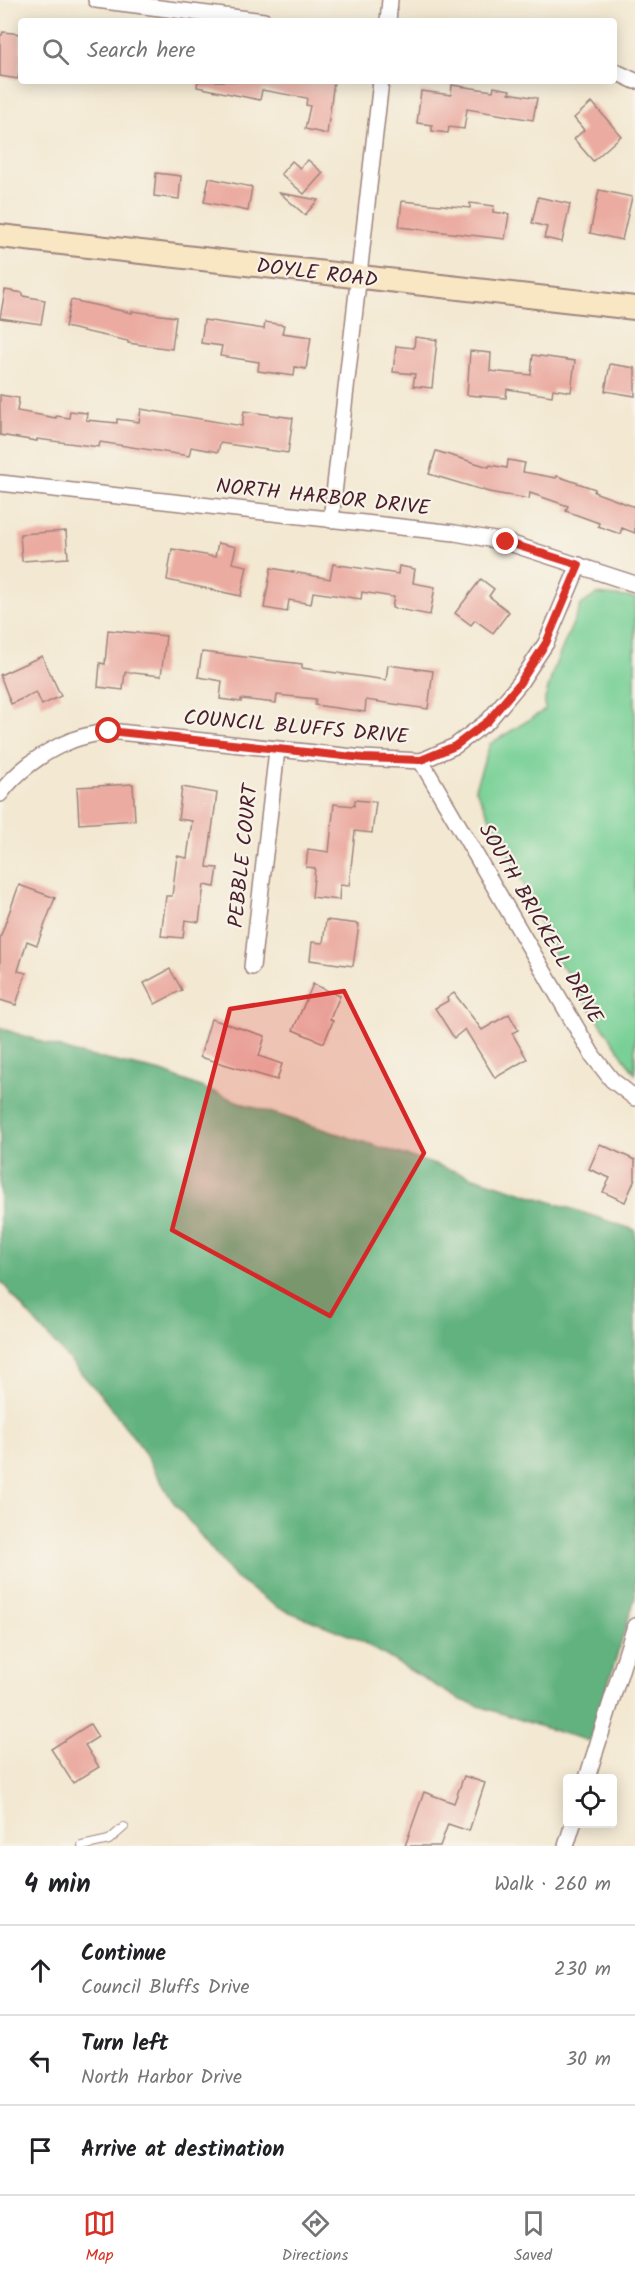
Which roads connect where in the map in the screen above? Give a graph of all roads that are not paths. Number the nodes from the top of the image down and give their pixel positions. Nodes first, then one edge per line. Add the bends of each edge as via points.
1 (96, 0) edge
2 (390, 0) edge
3 (129, 2) edge
4 (243, 18) edge
5 (388, 18) edge
6 (617, 72) edge
7 (635, 81) edge
8 (381, 84) edge
9 (0, 236) edge
10 (359, 279) junction
11 (635, 308) edge
12 (0, 483) edge
13 (331, 520) junction
14 (579, 565) junction
15 (635, 584) edge
16 (277, 750) junction
17 (421, 760) junction
18 (0, 794) edge
19 (252, 967) dead end
20 (635, 1098) edge
21 (635, 1626) edge
22 (589, 1774) edge
23 (124, 1827) dead end
24 (572, 1828) edge
25 (82, 1846) edge
26 (566, 1846) edge

1 - 3 street
2 - 5 street
3 - 4 street
6 - 7 street
8 - 10 street
9 - 10 main road, DOYLE ROAD
10 - 11 main road, DOYLE ROAD
10 - 13 street
12 - 13 street, NORTH HARBOR DRIVE
13 - 14 street, NORTH HARBOR DRIVE via 506,542
14 - 15 street, NORTH HARBOR DRIVE
14 - 17 street, COUNCIL BLUFFS DRIVE via 546,643 519,684 472,734
16 - 17 street, COUNCIL BLUFFS DRIVE
16 - 18 street, COUNCIL BLUFFS DRIVE via 109,731 68,741 36,760
16 - 19 street, PEBBLE COURT
17 - 20 street, SOUTH BRICKELL DRIVE via 593,1056 612,1080
21 - 22 street
23 - 25 lane via 108,1839
24 - 26 street

